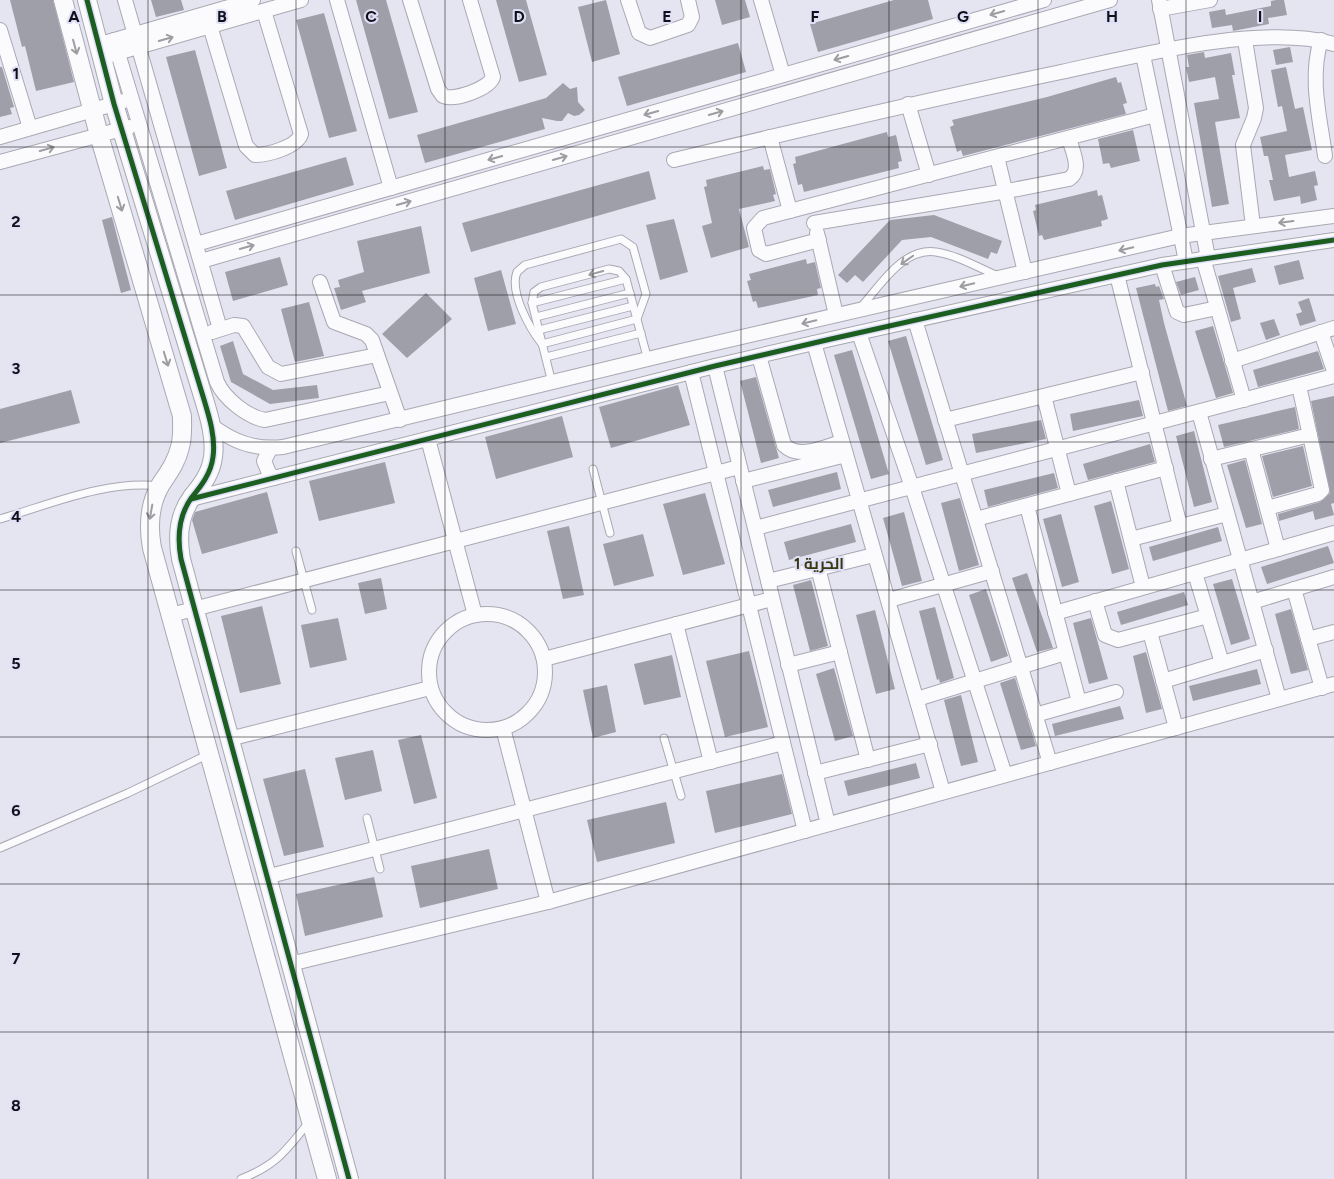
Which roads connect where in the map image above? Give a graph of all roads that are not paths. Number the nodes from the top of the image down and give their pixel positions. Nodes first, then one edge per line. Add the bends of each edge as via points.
1 (63, 0) edge
2 (87, 0) edge
3 (125, 0) edge
4 (253, 0) edge
5 (302, 0) edge
6 (337, 0) edge
7 (410, 0) edge
8 (470, 0) edge
9 (628, 0) edge
10 (688, 0) edge
11 (761, 0) edge
12 (1044, 0) edge
13 (1110, 0) edge
14 (1210, 0) edge
15 (1160, 5) edge
16 (264, 11) junction
17 (208, 13) edge
18 (0, 30) edge
19 (137, 40) junction
20 (1244, 40) junction
21 (1328, 42) edge
22 (108, 49) junction
23 (1168, 49) junction
24 (1143, 55) junction
25 (5, 61) edge
26 (783, 75) junction
27 (132, 99) junction
28 (114, 104) junction
29 (908, 104) junction
30 (92, 110) junction
31 (1155, 115) junction
32 (139, 124) junction
33 (30, 128) junction
34 (122, 129) junction
35 (99, 135) junction
36 (0, 136) edge
37 (770, 137) junction
38 (1069, 138) junction
39 (998, 156) junction
40 (1325, 156) dead end
41 (674, 160) dead end
42 (0, 162) edge
43 (929, 175) junction
44 (391, 188) junction
45 (1007, 191) junction
46 (1195, 194) junction
47 (1172, 198) junction
48 (810, 206) junction
49 (790, 211) junction
50 (1334, 216) edge
51 (814, 223) junction
52 (1253, 226) junction
53 (1203, 233) junction
54 (1180, 236) junction
55 (819, 240) junction
56 (1334, 240) edge
57 (196, 244) junction
58 (1206, 258) junction
59 (201, 261) junction
60 (1186, 261) junction
61 (1162, 265) junction
62 (1025, 272) junction
63 (1118, 275) junction
64 (1001, 277) junction
65 (626, 279) junction
66 (320, 282) dead end
67 (630, 293) junction
68 (532, 303) junction
69 (634, 306) junction
70 (1217, 308) junction
71 (858, 310) junction
72 (836, 315) junction
73 (536, 317) junction
74 (637, 319) junction
75 (915, 320) junction
76 (220, 329) junction
77 (539, 330) junction
78 (1327, 330) edge
79 (641, 333) junction
80 (859, 333) junction
81 (202, 335) junction
82 (814, 343) junction
83 (542, 344) junction
84 (377, 355) junction
85 (759, 356) junction
86 (546, 357) junction
87 (648, 360) junction
88 (1232, 361) junction
89 (715, 366) junction
90 (1334, 371) edge
91 (691, 372) junction
92 (1142, 372) junction
93 (1334, 376) edge
94 (552, 384) junction
95 (1299, 386) junction
96 (390, 393) junction
97 (1044, 396) junction
98 (1244, 400) junction
99 (1199, 412) junction
100 (400, 420) junction
101 (945, 420) junction
102 (1155, 423) junction
103 (211, 425) junction
104 (1310, 435) junction
105 (428, 439) junction
106 (270, 448) junction
107 (844, 449) junction
108 (1058, 449) junction
109 (1251, 449) junction
110 (804, 459) junction
111 (1212, 459) junction
112 (1166, 468) junction
113 (593, 469) dead end
114 (716, 473) junction
115 (741, 474) junction
116 (964, 474) junction
117 (274, 478) junction
118 (1116, 482) junction
119 (160, 486) junction
120 (912, 487) junction
121 (1069, 494) junction
122 (191, 499) junction
123 (860, 500) junction
124 (602, 503) junction
125 (1027, 506) junction
126 (1267, 508) junction
127 (1227, 514) junction
128 (0, 519) edge
129 (976, 519) junction
130 (1180, 526) junction
131 (756, 528) junction
132 (610, 533) dead end
133 (1333, 536) edge
134 (1130, 539) junction
135 (455, 541) junction
136 (1278, 549) junction
137 (296, 551) dead end
138 (874, 554) junction
139 (1240, 560) junction
140 (818, 568) junction
141 (992, 571) junction
142 (1195, 573) junction
143 (1334, 577) edge
144 (304, 580) junction
145 (768, 581) junction
146 (943, 584) junction
147 (1143, 588) junction
148 (1294, 589) junction
149 (772, 599) junction
150 (889, 600) junction
151 (1095, 601) junction
152 (1252, 602) junction
153 (749, 605) junction
154 (194, 608) junction
155 (312, 610) dead end
156 (1055, 613) junction
157 (171, 615) junction
158 (475, 616) junction
159 (1208, 616) junction
160 (676, 624) junction
161 (1150, 632) junction
162 (1334, 632) edge
163 (1308, 639) junction
164 (1266, 650) junction
165 (840, 652) junction
166 (1065, 653) junction
167 (544, 659) junction
168 (1222, 663) junction
169 (788, 664) junction
170 (1020, 667) junction
171 (974, 681) junction
172 (1163, 681) junction
173 (1328, 686) edge
174 (430, 688) junction
175 (1116, 692) dead end
176 (917, 699) junction
177 (1279, 699) junction
178 (1079, 702) junction
179 (1035, 714) junction
180 (503, 728) junction
181 (1176, 728) junction
182 (229, 738) junction
183 (664, 738) dead end
184 (783, 743) junction
185 (930, 744) junction
186 (210, 753) junction
187 (868, 760) junction
188 (711, 762) junction
189 (1050, 763) junction
190 (674, 772) junction
191 (815, 774) junction
192 (1005, 775) junction
193 (943, 792) junction
194 (681, 796) dead end
195 (524, 810) junction
196 (367, 818) dead end
197 (828, 824) junction
198 (805, 831) junction
199 (0, 848) edge
200 (375, 849) junction
201 (380, 869) dead end
202 (266, 878) junction
203 (548, 902) junction
204 (290, 964) junction
205 (311, 1040) junction
206 (291, 1046) junction
207 (311, 1120) junction
208 (241, 1179) edge
209 (327, 1179) edge
210 (349, 1179) edge

1 -> 30 street
2 - 22 street
3 - 19 street
4 - 17 street
5 - 16 street
6 - 44 street
7 - 8 street via 438,89 443,96 451,98 486,87 493,77
9 - 10 street via 639,33 650,38 688,24 692,17
11 - 26 street
12 -> 26 street
59 -> 13 street
14 - 15 street
15 - 23 street
16 - 17 street
16 - 17 street via 301,134 293,144 255,155 246,146
17 - 19 street
18 - 25 street
19 - 22 street
19 - 57 street
20 - 21 street via 1296,38
20 - 23 street
20 - 52 street via 1256,108 1243,145
21 - 40 street via 1316,61 1315,82
22 - 27 street
22 - 28 street
23 - 24 street
23 - 46 street
24 - 29 street
24 - 31 street
25 - 33 street
26 -> 44 street
27 - 28 street
27 - 32 street
28 - 30 street
28 - 34 street
29 - 37 street
29 - 43 street
30 - 33 street
30 - 35 street
31 - 38 street
31 - 47 street
32 - 34 street
32 - 81 street
33 - 36 street
34 - 35 street
34 - 103 street
42 -> 35 street
35 -> 119 street via 182,416 180,447
37 - 41 street
37 - 49 street
38 - 39 street
38 - 45 street via 1077,167 1072,177
39 - 43 street
39 - 45 street
43 - 48 street
44 - 57 street
45 - 51 street
45 - 62 street
46 - 47 street
46 - 53 street
47 - 54 street
48 - 49 street
48 - 51 street
49 - 55 street via 763,218 756,224 754,232 760,252 768,254
50 -> 52 street
51 - 55 street
52 - 53 street
53 - 54 street
53 - 58 street
54 - 60 street
54 -> 62 street
55 - 72 street
56 - 58 street
57 - 59 street
58 - 60 street
58 - 70 street
59 - 76 street
60 - 61 street
61 - 63 street
61 - 70 street via 1177,312 1184,315
62 - 64 street
63 - 75 street
63 - 92 street
64 -> 71 street
64 -> 71 lane via 948,256 926,252 905,260
65 - 67 lane
65 - 68 lane
65 -> 68 lane via 620,271 609,269 541,287 534,292
66 - 84 street via 334,322 366,334 372,340
67 - 69 lane
67 - 73 lane
68 - 73 lane
69 - 74 lane
69 - 77 lane
70 - 88 street
71 - 72 street
72 -> 87 street
73 - 77 lane
74 - 79 lane
74 - 83 lane
74 - 83 lane via 646,294 634,251 626,241 612,241 525,265 517,272 515,287 526,319
75 - 80 street
75 - 101 street
76 - 81 street
76 - 84 street via 237,324 243,326 268,366 281,374
77 - 83 lane
78 - 88 street
78 - 90 street
79 - 86 lane
79 - 87 lane
80 - 82 street
80 - 120 street
81 - 96 street via 222,392 260,419 270,420
82 - 85 street
82 - 107 street
83 - 86 lane
84 - 96 street
85 - 89 street
85 - 110 street via 782,441
86 - 94 lane
87 - 94 street
88 - 98 street
89 - 91 street
89 - 115 street
91 - 105 street
91 - 114 street
92 - 97 street
92 - 102 street
93 - 95 street
94 - 100 street
95 - 98 street
95 - 104 street
96 - 100 street
97 - 101 street
97 - 108 street
98 - 99 street
99 - 102 street
99 - 111 street
100 - 106 street via 296,445
101 - 116 street
102 - 108 street
102 - 112 street
103 - 106 street via 232,440
103 - 122 street via 213,457 202,487
104 - 109 street
104 - 126 street via 1323,488 1321,492
105 - 117 street
105 - 135 street
106 - 117 street via 264,461
107 - 110 street
107 - 123 street
108 - 116 street
108 - 121 street
109 - 111 street
109 - 126 street
110 - 115 street
111 - 127 street
112 - 118 street
112 - 130 street
113 - 124 lane
114 - 115 street
114 - 124 street
114 - 153 street
115 - 131 street
116 - 120 street
116 - 129 street
117 - 122 street
118 - 121 street
118 - 134 street
119 - 128 lane via 114,486
119 -> 157 street via 151,510 150,535
120 - 123 street
120 - 146 street
121 - 125 street
122 - 154 street via 181,520 178,544
123 - 131 street
123 - 138 street
124 - 132 lane
124 - 135 street
125 - 129 street
125 - 156 street
126 - 136 street
127 - 130 street
127 - 139 street
129 - 141 street
130 - 134 street
131 - 145 street
133 - 136 street
134 - 147 street
135 - 144 street
135 - 158 street
136 - 139 street
137 - 144 lane
138 - 140 street
138 - 150 street
139 - 142 street
139 - 152 street
140 - 145 street
140 - 165 street
141 - 146 street
141 - 170 street
142 - 147 street
142 - 159 street
143 - 148 street
144 - 154 street
144 - 155 lane
145 - 149 street
146 - 150 street
146 - 171 street
147 - 151 street
148 - 152 street
148 - 163 street
149 - 153 street
149 - 169 street
150 - 176 street
151 - 156 street
151 - 161 street via 1105,635 1109,638 1118,640
152 - 164 street
153 - 160 street
153 - 184 street
154 - 157 street
154 - 182 street
156 - 166 street
157 - 186 street
158 - 167 street via 493,615 510,619 537,642
158 - 174 street via 457,622 443,634 433,650 428,669
159 - 161 street
159 - 168 street
160 - 167 street
160 - 188 street
161 - 172 street
162 - 163 street
163 - 173 street
164 - 168 street
164 - 177 street
165 - 169 street
165 - 187 street
166 - 170 street
166 - 178 street
167 - 180 street via 545,677 541,694 519,721
168 - 172 street
169 - 191 street
170 - 171 street
170 - 179 street
171 - 176 street
171 - 192 street
172 - 181 street
173 - 177 street
174 - 180 street via 450,718 466,727 484,731
174 - 182 street
175 - 178 street
176 - 185 street
177 - 181 street
178 - 179 street
179 - 189 street
180 - 195 street
181 - 189 street
182 - 202 street
183 - 190 lane
184 - 188 street
184 - 198 street
185 - 187 street
185 - 193 street
186 - 199 lane via 128,793
186 - 206 street
187 - 191 street
188 - 190 street
189 - 192 street
190 - 194 lane
190 - 195 street
191 - 197 street
192 - 193 street
193 - 197 street
195 - 200 street
195 - 203 street
196 - 200 lane
197 - 198 street
198 - 203 street
200 - 201 lane
200 - 202 street
202 - 204 street
203 - 204 street
204 - 205 street
205 - 206 street
205 - 210 street
206 - 207 street
207 - 208 lane via 288,1149 265,1170
207 - 209 street

